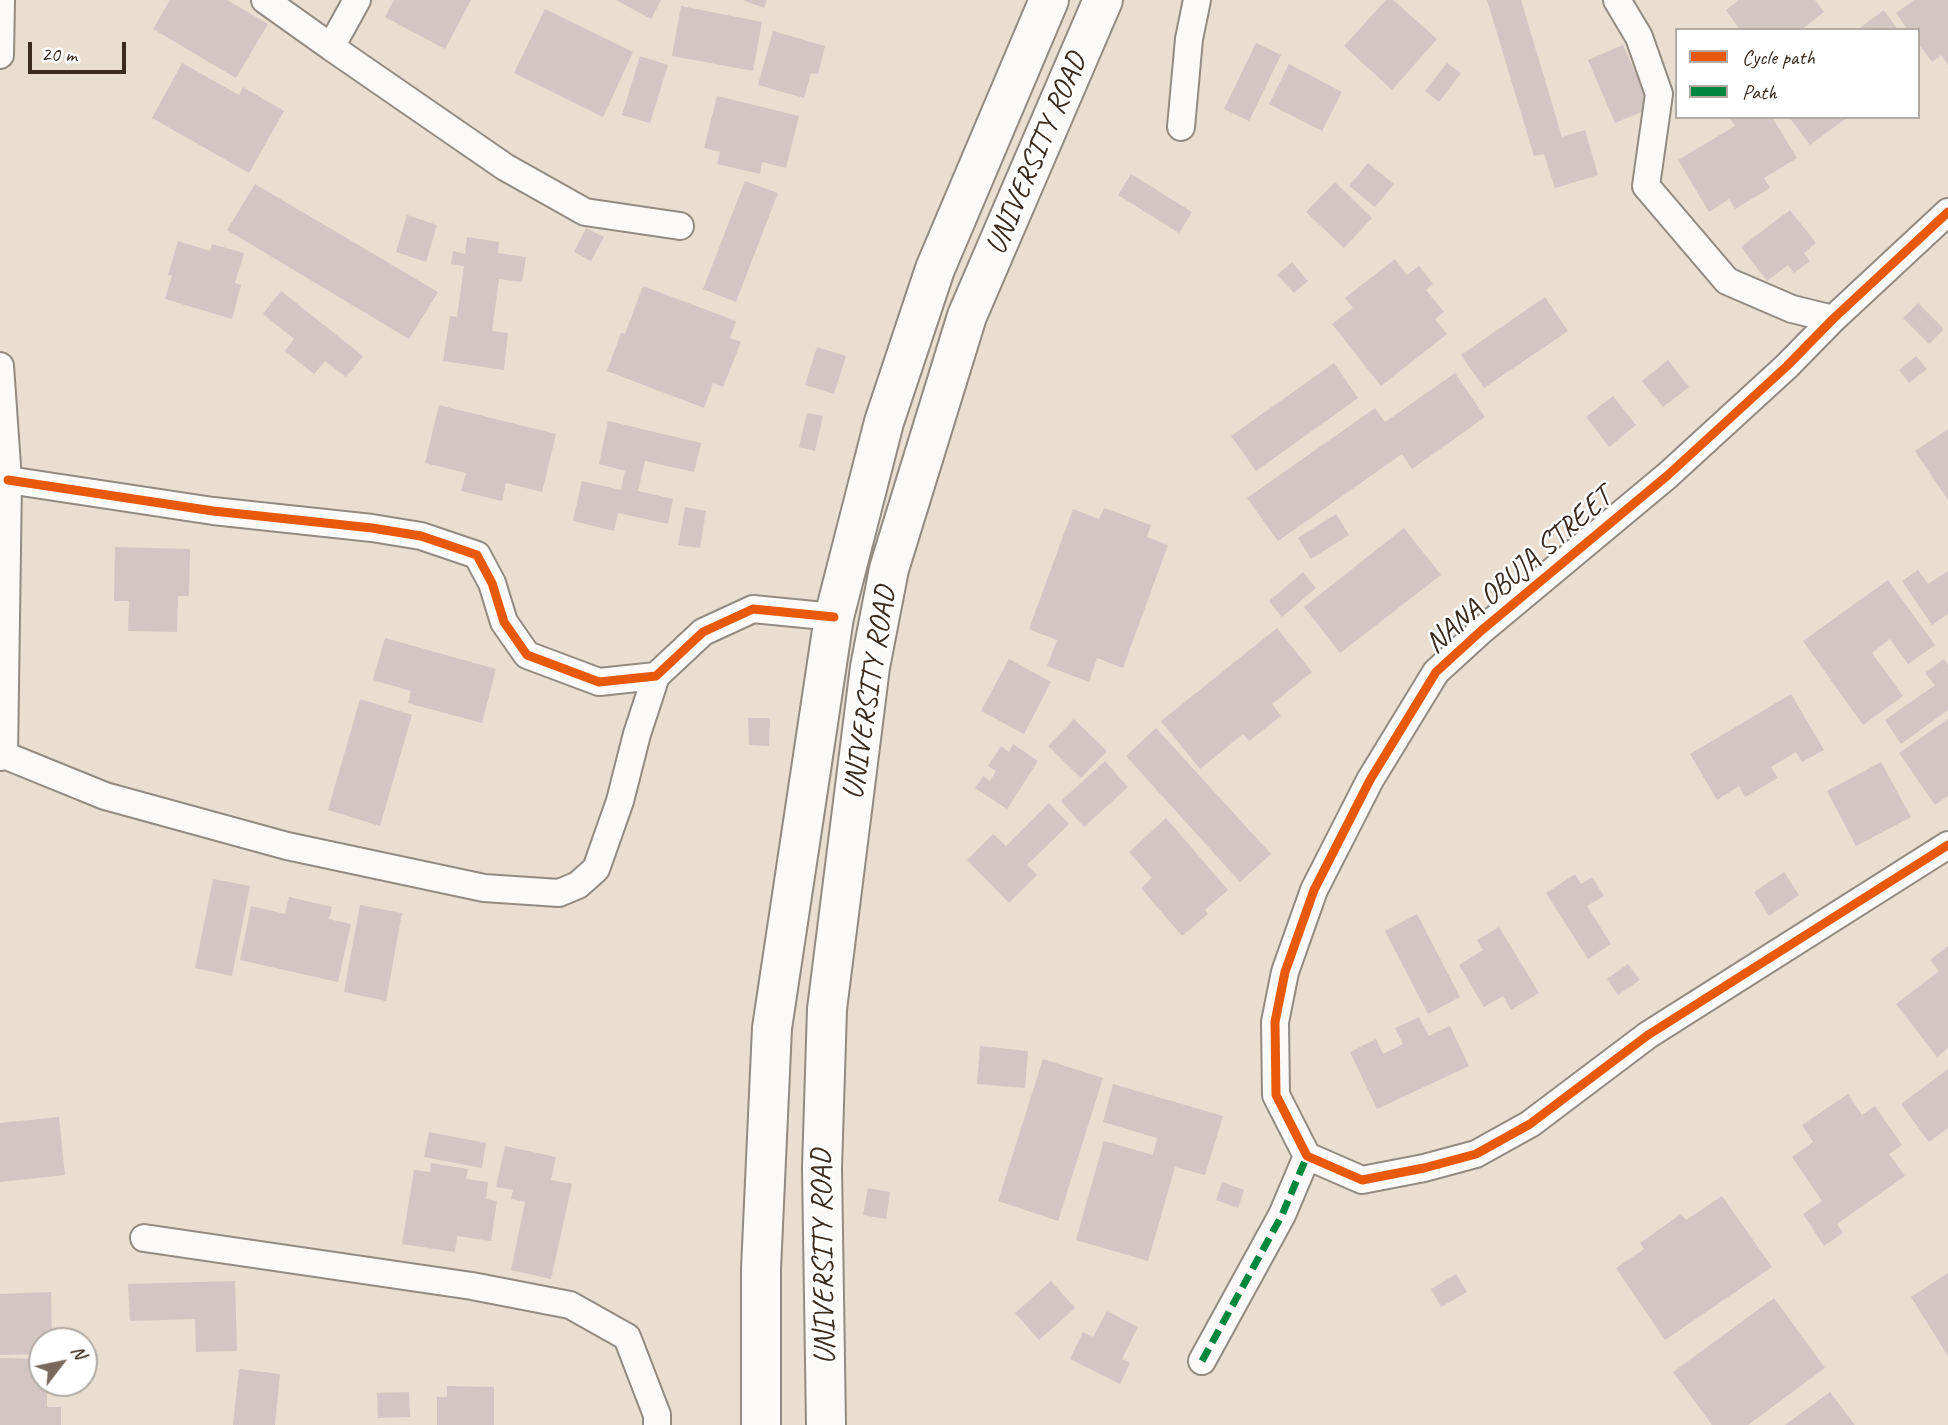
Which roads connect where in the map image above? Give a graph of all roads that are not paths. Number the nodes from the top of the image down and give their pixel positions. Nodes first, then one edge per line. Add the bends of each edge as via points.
1 (1, 0) edge
2 (265, 0) edge
3 (357, 0) edge
4 (1049, 0) edge
5 (1103, 0) edge
6 (1197, 0) edge
7 (1617, 0) edge
8 (331, 47) junction
9 (0, 55) edge
10 (1181, 127) dead end
11 (1948, 212) edge
12 (680, 226) dead end
13 (1833, 319) junction
14 (0, 366) edge
15 (8, 480) junction
16 (834, 617) junction
17 (656, 676) junction
18 (2, 756) edge
19 (1948, 845) edge
20 (1307, 1156) junction
21 (144, 1238) dead end
22 (1202, 1361) dead end
23 (657, 1425) edge
24 (761, 1425) edge
25 (826, 1425) edge

1 - 9 street
2 - 8 street
3 - 8 street
4 - 16 highway, UNIVERSITY ROAD via 934,269 884,422
5 - 25 highway, UNIVERSITY ROAD via 967,316 889,569 870,667 827,1009 822,1168
6 - 10 street
7 - 13 street via 1639,37 1659,94 1646,186 1727,281 1792,309
8 - 12 street via 505,167 584,212
11 - 13 street, NANA OBUJA STREET
13 - 20 street, NANA OBUJA STREET via 1668,475 1436,672 1370,780 1314,890 1285,972 1275,1022 1276,1095
14 - 15 street
15 - 17 street via 421,536 477,555 504,622 527,655 599,682
15 - 18 street
16 - 17 street via 753,609 703,632
16 - 24 highway, UNIVERSITY ROAD via 772,1028 761,1269
17 - 18 street via 596,869 578,885 559,893 484,888 287,846 105,796
19 - 20 street via 1648,1035 1531,1124 1476,1154 1362,1180
20 - 22 street via 1282,1215
21 - 23 street via 472,1286 570,1305 627,1337

